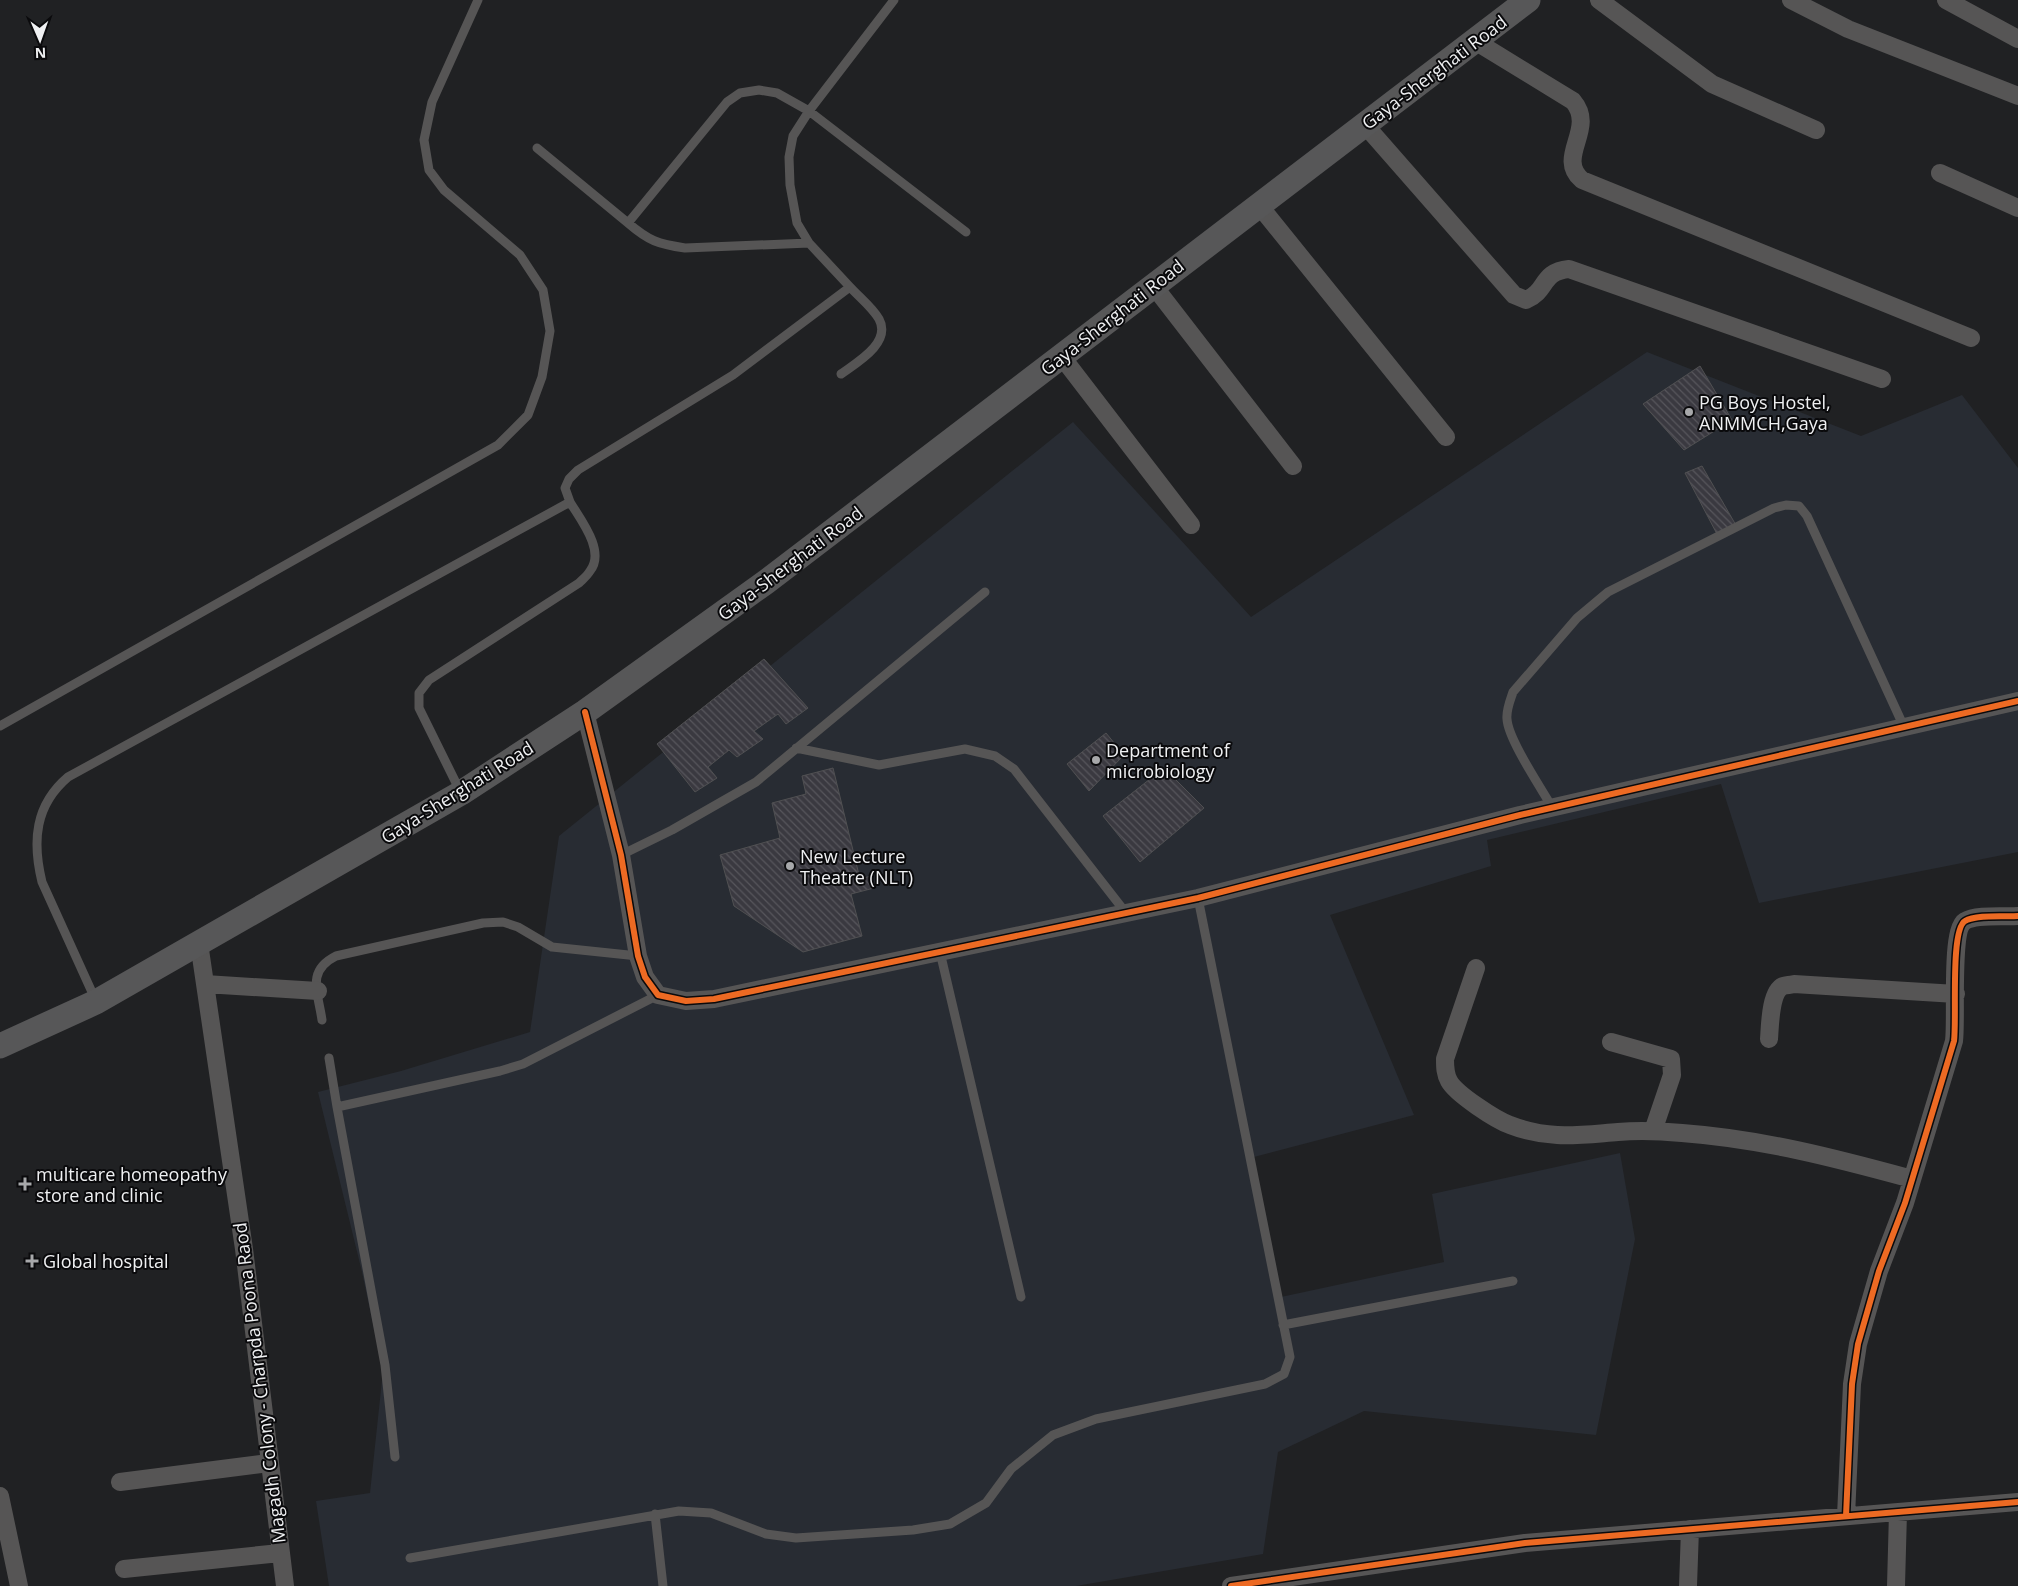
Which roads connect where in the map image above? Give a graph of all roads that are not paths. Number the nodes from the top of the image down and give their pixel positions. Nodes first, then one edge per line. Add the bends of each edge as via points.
1 (478, 0) edge
2 (894, 0) edge
3 (1528, 0) edge
4 (1599, 0) edge
5 (1791, 0) edge
6 (1946, 0) edge
7 (2018, 40) edge
8 (1475, 41) junction
9 (2018, 96) edge
10 (809, 111) junction
11 (1365, 125) junction
12 (1816, 130) dead end
13 (537, 148) dead end
14 (1940, 173) dead end
15 (1258, 204) junction
16 (2018, 208) edge
17 (628, 223) junction
18 (966, 232) dead end
19 (809, 244) junction
20 (1153, 285) junction
21 (850, 287) junction
22 (1971, 338) dead end
23 (1062, 357) junction
24 (841, 374) dead end
25 (1882, 378) dead end
26 (1446, 437) dead end
27 (1293, 466) dead end
28 (570, 502) junction
29 (1191, 525) dead end
30 (985, 592) dead end
31 (2018, 701) edge
32 (585, 712) junction
33 (0, 726) edge
34 (1904, 727) junction
35 (796, 748) junction
36 (461, 793) junction
37 (1552, 808) junction
38 (621, 855) junction
39 (1198, 898) junction
40 (1126, 913) junction
41 (2018, 916) edge
42 (199, 943) junction
43 (940, 952) junction
44 (638, 956) junction
45 (1476, 968) dead end
46 (205, 984) junction
47 (318, 990) junction
48 (1956, 994) junction
49 (658, 995) junction
50 (96, 1002) junction
51 (322, 1020) dead end
52 (1769, 1039) dead end
53 (1611, 1042) dead end
54 (0, 1046) edge
55 (329, 1058) dead end
56 (337, 1107) junction
57 (1653, 1131) junction
58 (1912, 1179) junction
59 (1513, 1281) dead end
60 (1021, 1298) dead end
61 (1283, 1325) junction
62 (395, 1456) dead end
63 (269, 1463) junction
64 (120, 1482) dead end
65 (0, 1496) edge
66 (2018, 1502) edge
67 (1898, 1512) junction
68 (655, 1514) junction
69 (2, 1516) edge
70 (1846, 1516) junction
71 (1690, 1529) junction
72 (280, 1553) junction
73 (410, 1558) dead end
74 (124, 1569) dead end
75 (20, 1586) edge
76 (285, 1586) edge
77 (663, 1586) edge
78 (1231, 1586) edge
79 (1688, 1586) edge
80 (1896, 1586) edge

1 - 33 lane via 432,102 424,140 429,170 444,190 520,255 543,290 550,331 542,378 528,415 498,445
2 - 10 lane
3 - 8 main road, Gaya-Sherghati Road
4 - 12 street via 1712,84
5 - 9 street via 1848,29
6 - 7 street
8 - 11 main road, Gaya-Sherghati Road
8 - 22 street via 1573,101 1580,109 1581,126 1572,166 1574,174 1582,180
10 - 17 lane via 777,94 758,90 740,93 727,102
10 - 18 lane
10 - 19 lane via 793,136 789,157 797,223
11 - 15 main road, Gaya-Sherghati Road
11 - 25 street via 1514,295 1526,300 1536,296 1556,270 1570,268
13 - 17 lane
14 - 16 street
15 - 20 main road, Gaya-Sherghati Road
15 - 26 street
17 - 19 lane via 646,239 685,248
19 - 21 lane
20 - 23 main road, Gaya-Sherghati Road
20 - 27 street
21 - 24 lane via 879,319 882,331 869,354
21 - 28 lane via 734,375 578,470 565,488
23 - 29 street
23 - 32 main road, Gaya-Sherghati Road via 766,582
28 - 36 lane via 592,540 595,555 592,570 579,583 429,680 419,693 418,708
28 - 50 lane via 68,777 53,789 43,808 37,841 42,882
30 - 35 lane
31 - 34 street
32 - 36 main road, Gaya-Sherghati Road
32 - 38 street
34 - 37 street
34 - 37 lane via 1807,516 1799,506 1786,504 1608,592 1577,618 1513,692 1506,721
35 - 38 lane via 756,782
35 - 40 lane via 878,765 966,749 994,756 1014,768
36 - 42 main road, Gaya-Sherghati Road
37 - 39 street
38 - 44 street
39 - 40 street
39 - 61 lane
40 - 43 street
41 - 48 street via 1974,918 1964,921 1958,928
42 - 46 street, Magadh Colony - Charpda Poona Raod
42 - 50 main road, Gaya-Sherghati Road
43 - 49 street via 714,999 686,1001
43 - 60 lane
44 - 47 lane via 552,947 503,922 483,923 336,956 324,962 318,970
44 - 49 street via 645,977
45 - 57 street via 1445,1059 1445,1072 1450,1083 1492,1117 1544,1135 1566,1137
46 - 47 street
46 - 63 street, Magadh Colony - Charpda Poona Raod via 244,1249
47 - 51 lane
48 - 52 street via 1794,984 1783,986 1776,992 1773,1002
48 - 58 street via 1954,1041
49 - 56 lane via 523,1064
50 - 54 main road, Gaya-Sherghati Road
53 - 57 street via 1671,1059 1672,1075
55 - 56 lane
56 - 62 lane via 385,1365
57 - 58 street via 1797,1148
58 - 70 street via 1879,1270 1858,1344 1852,1384
59 - 61 lane
61 - 68 lane via 1290,1357 1284,1374 1264,1384 1096,1419 1053,1435 1011,1469 986,1503 950,1524 913,1530 796,1538 766,1534 711,1513
63 - 64 street
63 - 72 street, Magadh Colony - Charpda Poona Raod
65 - 69 street
66 - 67 street
67 - 70 street
67 - 80 street
68 - 73 lane
68 - 77 lane
69 - 75 street
70 - 71 street
71 - 78 street via 1525,1543
71 - 79 street
72 - 74 street
72 - 76 street, Magadh Colony - Charpda Poona Raod

